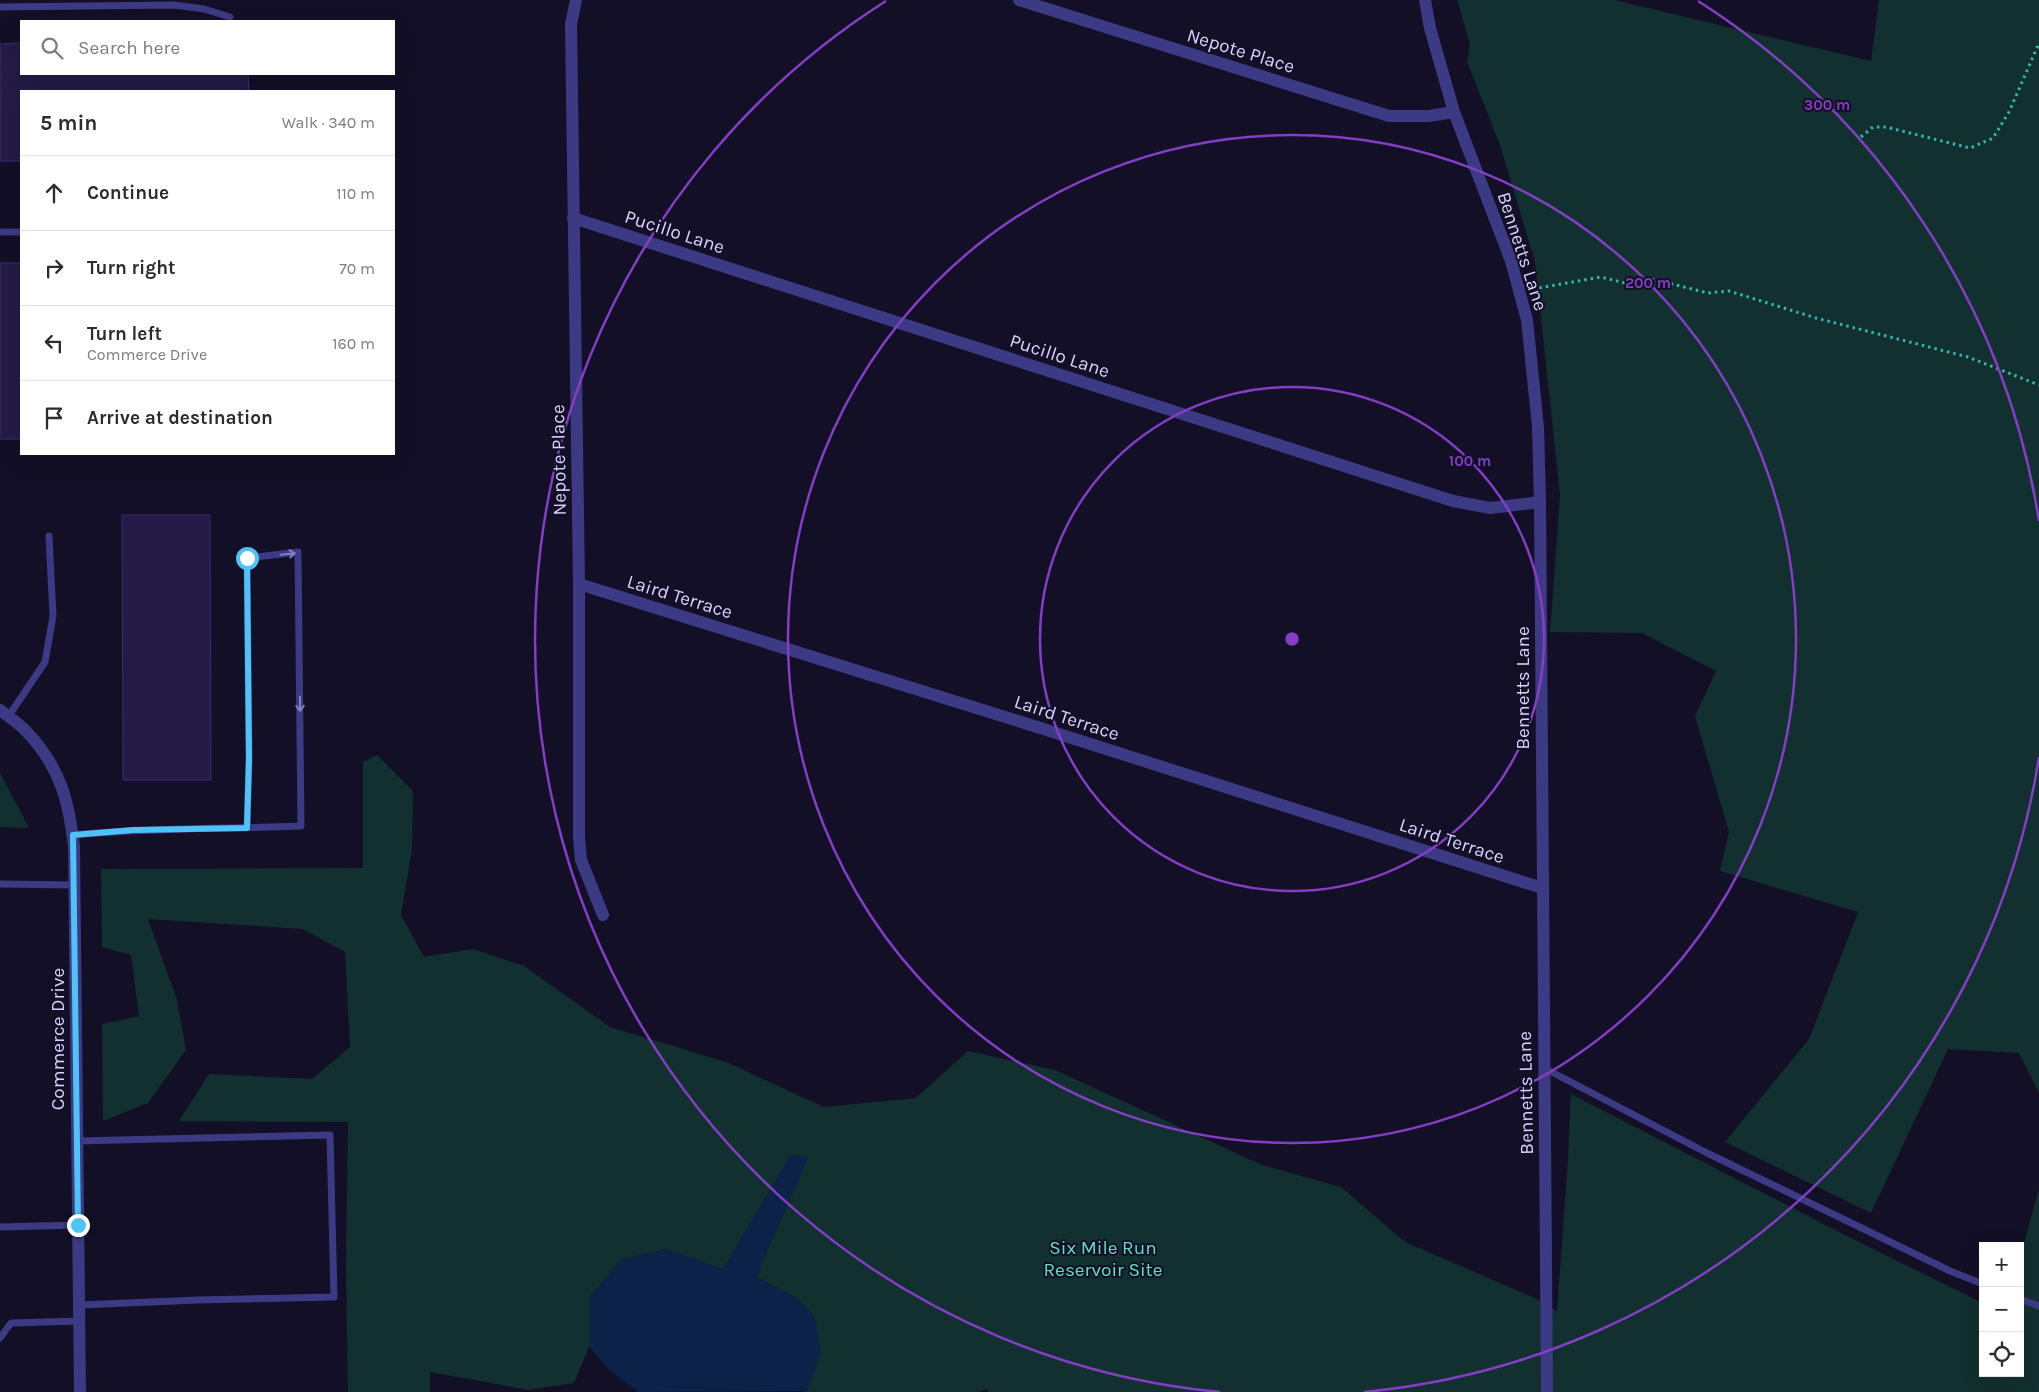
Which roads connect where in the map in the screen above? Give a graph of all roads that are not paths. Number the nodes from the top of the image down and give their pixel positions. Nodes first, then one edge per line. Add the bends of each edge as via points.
1 (576, 0) edge
2 (1019, 0) edge
3 (1425, 0) edge
4 (187, 4) edge
5 (0, 7) edge
6 (230, 17) dead end
7 (1454, 112) junction
8 (573, 218) junction
9 (0, 232) edge
10 (20, 232) edge
11 (1540, 502) junction
12 (49, 536) dead end
13 (579, 584) junction
14 (4, 713) edge
15 (247, 828) junction
16 (73, 835) junction
17 (0, 884) edge
18 (75, 885) junction
19 (1542, 888) junction
20 (603, 915) dead end
21 (1544, 1068) junction
22 (77, 1141) junction
23 (78, 1225) junction
24 (0, 1227) edge
25 (1979, 1282) edge
26 (2024, 1300) edge
27 (78, 1305) junction
28 (2039, 1306) edge
29 (80, 1320) junction
30 (0, 1338) edge
31 (80, 1392) edge
32 (1547, 1392) edge

1 - 8 street, Nepote Place via 570,24
2 - 7 street, Nepote Place via 1389,116
3 - 7 street, Bennetts Lane
4 - 5 lane
4 - 6 lane
7 - 11 street, Bennetts Lane via 1511,261 1527,320 1538,427
8 - 11 street, Pucillo Lane via 1453,501 1490,508
8 - 13 street, Nepote Place
9 - 10 lane
11 - 19 street, Bennetts Lane
12 - 14 lane via 53,616 45,662
13 - 19 street, Laird Terrace
13 - 20 street, Nepote Place via 580,837 582,860
14 - 16 street, Commerce Drive via 27,731 49,760 64,791
15 -> 15 lane via 247,558 298,552 301,826
15 - 16 lane via 133,830
16 - 18 street, Commerce Drive
17 - 18 lane
18 - 22 street, Commerce Drive
19 - 21 street, Bennetts Lane
21 - 25 lane via 1707,1153
21 - 32 street, Bennetts Lane
22 - 23 street, Commerce Drive
22 - 27 lane via 330,1135 334,1297
23 - 24 lane
23 - 27 street, Commerce Drive
26 - 28 lane
27 - 29 street, Commerce Drive
29 - 30 lane via 11,1323
29 - 31 street, Commerce Drive

